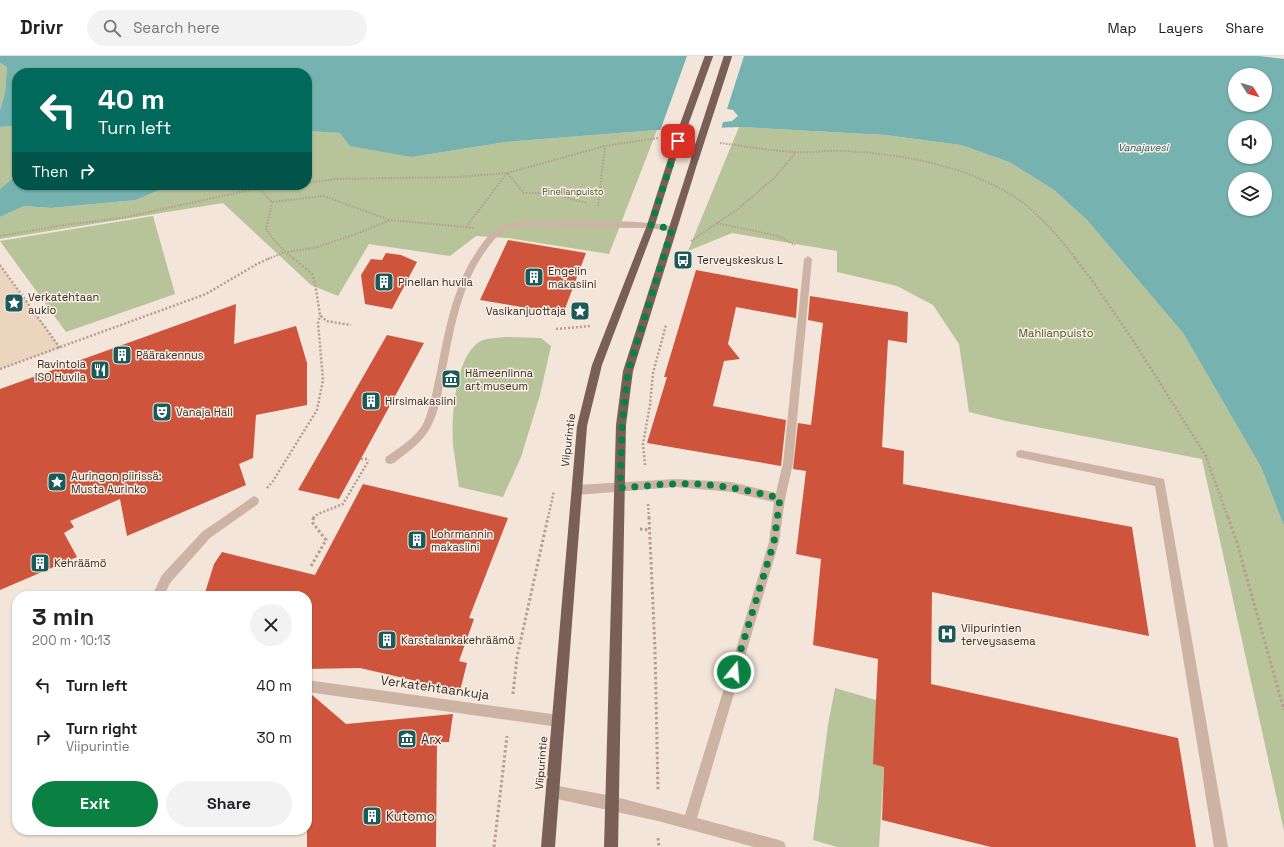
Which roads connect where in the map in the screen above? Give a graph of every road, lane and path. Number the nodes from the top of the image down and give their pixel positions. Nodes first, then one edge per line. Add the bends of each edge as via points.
1 (709, 56) edge
2 (728, 56) edge
3 (658, 137) dead end
4 (718, 142) dead end
5 (605, 146) junction
6 (795, 152) junction
7 (507, 173) junction
8 (312, 182) edge
9 (250, 190) edge
10 (261, 190) edge
11 (272, 202) junction
12 (598, 206) junction
13 (390, 220) junction
14 (717, 223) junction
15 (606, 224) junction
16 (651, 225) junction
17 (466, 228) junction
18 (672, 229) junction
19 (499, 230) junction
20 (0, 236) edge
21 (687, 243) dead end
22 (284, 252) junction
23 (808, 258) joint
24 (0, 266) edge
25 (320, 314) junction
26 (667, 320) dead end
27 (326, 321) junction
28 (318, 323) junction
29 (351, 325) dead end
30 (592, 326) dead end
31 (556, 328) dead end
32 (60, 348) junction
33 (0, 369) edge
34 (1021, 454) dead end
35 (370, 459) dead end
36 (390, 460) dead end
37 (273, 481) dead end
38 (647, 486) junction
39 (620, 488) junction
40 (577, 490) junction
41 (780, 498) junction
42 (254, 501) dead end
43 (548, 521) dead end
44 (311, 566) dead end
45 (160, 591) edge
46 (312, 686) edge
47 (1284, 710) edge
48 (510, 713) junction
49 (559, 721) junction
50 (553, 792) junction
51 (612, 803) junction
52 (658, 814) junction
53 (689, 822) junction
54 (494, 847) edge
55 (548, 847) edge
56 (611, 847) edge
57 (779, 847) edge
58 (1222, 847) edge

1 - 16 main road, Viipurintie, bridge
2 - 18 main road, bridge
3 - 5 path
4 - 6 path
5 - 7 path
5 - 12 path
6 - 14 path via 775,177 738,209
6 - 47 path via 845,151 907,157 937,164 986,182 1014,197 1028,207 1061,240 1134,342 1206,456 1237,543
7 - 8 path via 336,179
7 - 12 path via 524,193 541,191 561,194
7 - 17 path
9 - 20 path via 122,218
10 - 11 path
11 - 13 path via 324,196
11 - 22 path via 266,230
12 - 15 path
13 - 17 path
13 - 22 path via 314,248
14 - 21 path
14 - 23 path via 778,236 797,246
15 - 16 street
15 - 19 street via 514,225
16 - 18 street
16 - 40 main road, Viipurintie via 597,365 582,426
17 - 19 path
18 - 39 main road via 628,371 622,425
19 - 36 street via 485,245 472,266 456,308 437,395 426,427 410,445
22 - 25 path via 312,274
22 - 32 path via 257,264 206,294
23 - 41 street via 788,463
24 - 32 path
25 - 27 path
25 - 28 path
26 - 38 path via 654,373 643,444
27 - 28 path
27 - 29 path
28 - 37 path via 323,380 317,410
30 - 31 path
32 - 33 path
34 - 58 street via 1160,482
35 - 44 path via 343,504 314,516 312,522 326,540
38 - 39 street
38 - 41 street via 676,484 731,487
38 - 52 path via 655,650
39 - 40 street
39 - 51 main road
40 - 49 main road, Viipurintie
41 - 53 street via 774,542
42 - 45 street via 206,535 166,579
43 - 48 path via 517,657
46 - 48 street, Verkatehtaankuja
48 - 49 street, Verkatehtaankuja
48 - 54 path
49 - 50 main road, Viipurintie
50 - 51 street
50 - 55 main road, Viipurintie
51 - 52 street
51 - 56 main road
52 - 53 street
53 - 57 street

